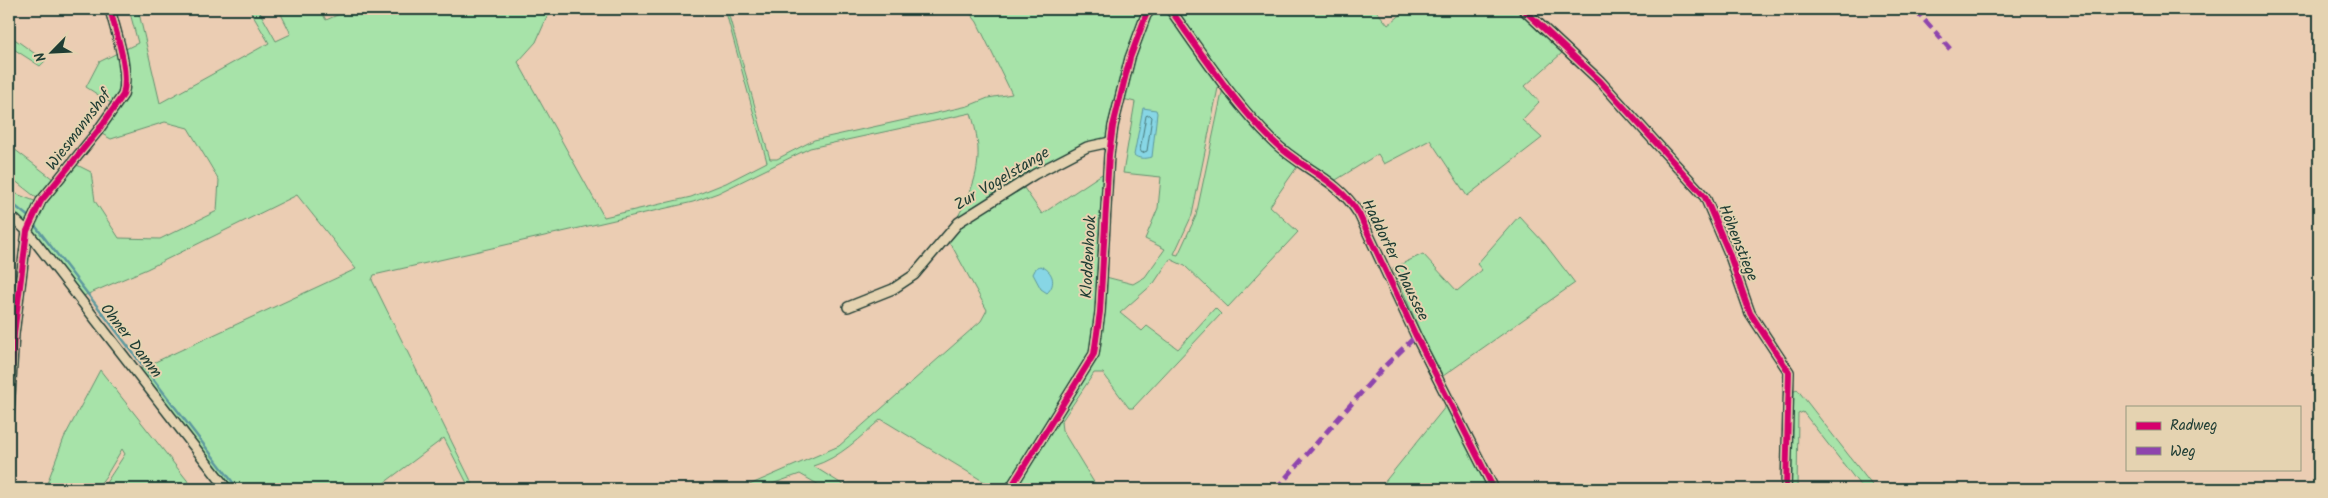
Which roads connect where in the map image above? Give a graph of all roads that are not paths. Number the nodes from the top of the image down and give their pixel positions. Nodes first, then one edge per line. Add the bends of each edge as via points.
1 (110, 9) edge
2 (1151, 9) edge
3 (1170, 9) edge
4 (1522, 9) edge
5 (1110, 142) junction
6 (9, 214) edge
7 (27, 231) junction
8 (848, 307) dead end
9 (12, 335) edge
10 (11, 362) edge
11 (9, 411) edge
12 (227, 489) edge
13 (1010, 489) edge
14 (1494, 489) edge
15 (1786, 489) edge

1 - 7 street, Wiesmannshof via 126,76 123,95 41,201
2 - 5 street, Kloddenhook via 1130,58
3 - 14 street, Haddorfer Chaussee via 1222,83 1273,142 1349,198
4 - 15 street, Höhenstiege via 1600,81 1705,197 1750,313 1789,372
5 - 8 street, Zur Vogelstange via 1087,147 1035,174 959,222 914,275 893,289
5 - 13 street, Kloddenhook via 1100,312 1094,354
6 - 7 street, Ohner Damm
7 - 9 street, Wiesmannshof
7 - 12 street, Ohner Damm
9 - 10 street, Wiesmannshof
10 - 11 street, Wiesmannshof

